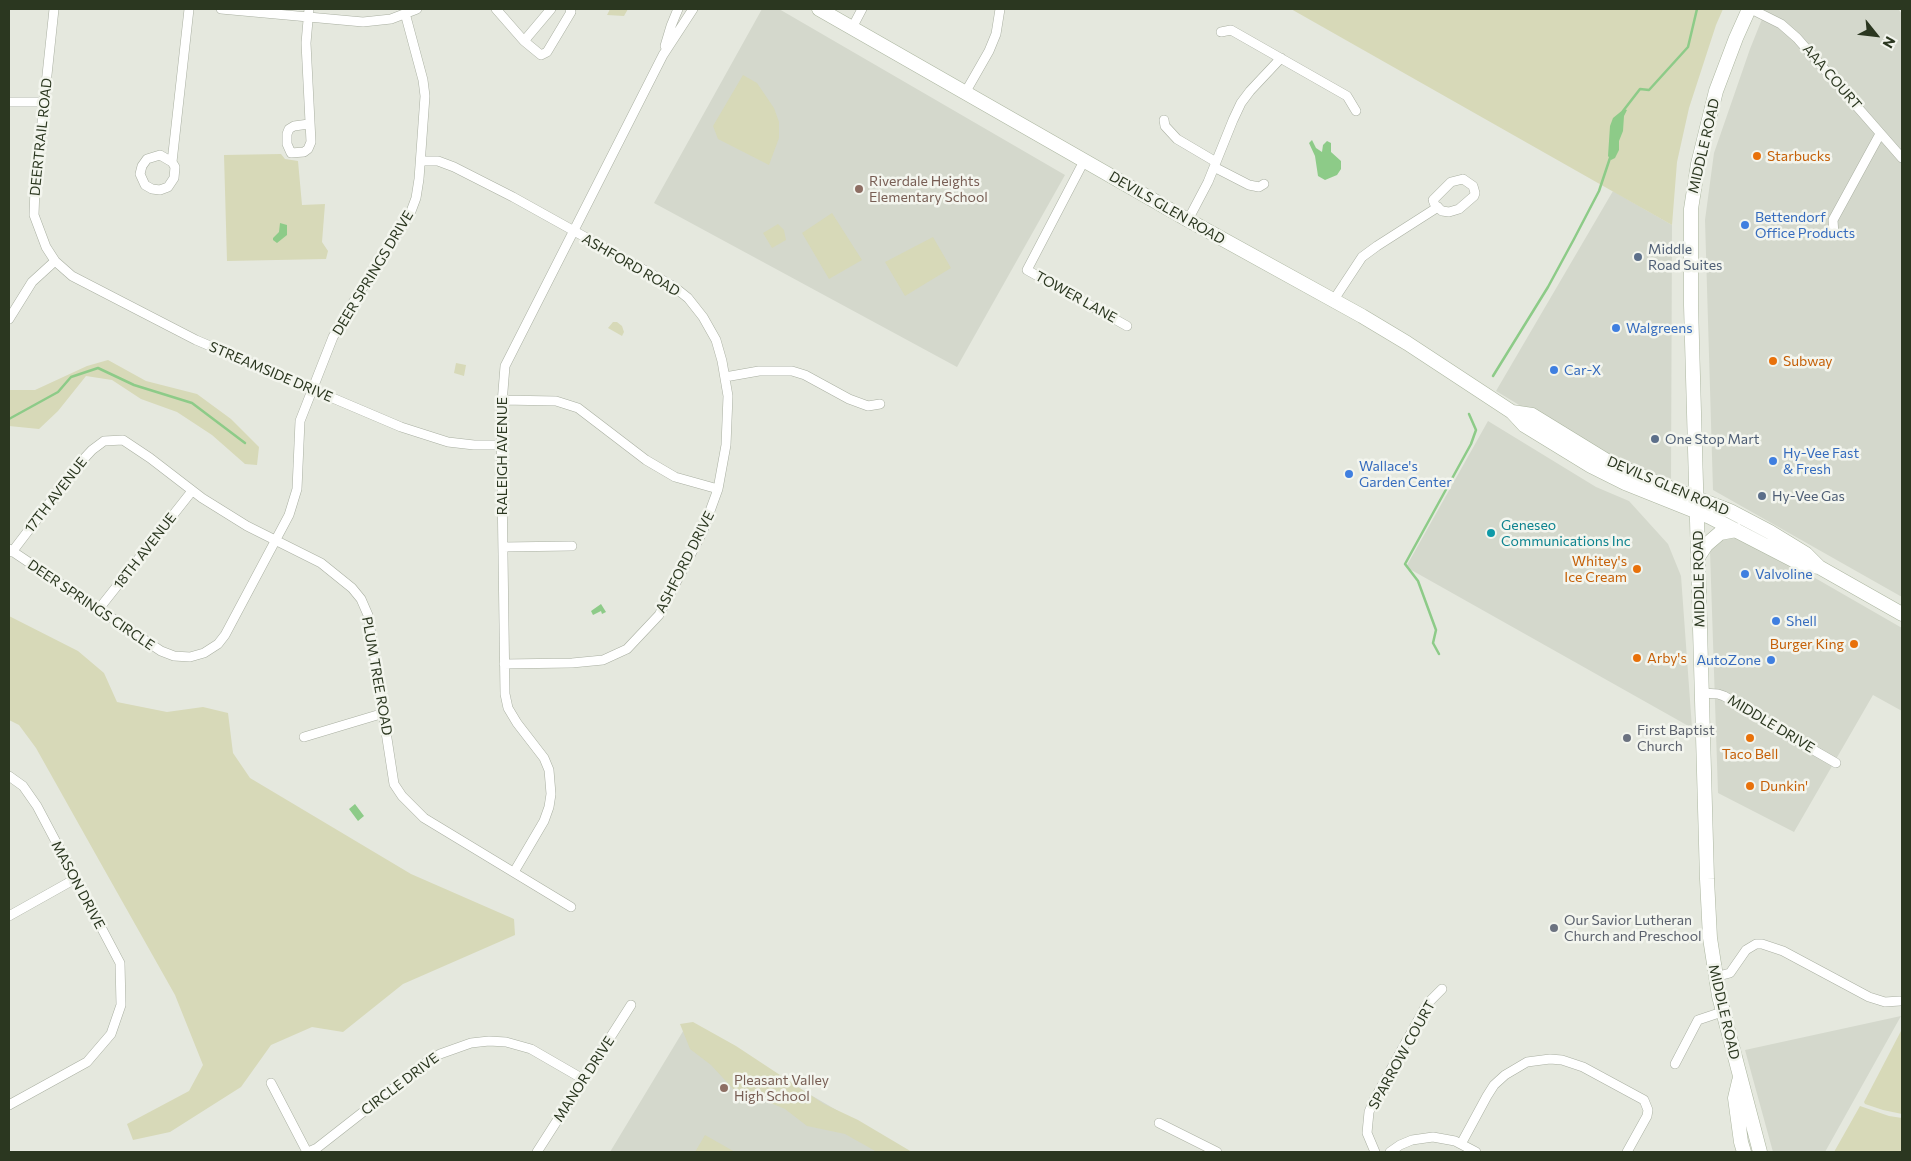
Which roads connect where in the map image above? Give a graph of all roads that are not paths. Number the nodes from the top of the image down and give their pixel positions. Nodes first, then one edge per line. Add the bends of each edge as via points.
1 (54, 9) edge
2 (189, 9) edge
3 (221, 9) edge
4 (417, 9) edge
5 (496, 9) edge
6 (551, 9) edge
7 (570, 9) edge
8 (678, 9) edge
9 (692, 9) edge
10 (819, 9) edge
11 (862, 9) edge
12 (1000, 9) edge
13 (1750, 9) edge
14 (309, 13) edge
15 (405, 14) junction
16 (852, 28) junction
17 (1220, 32) dead end
18 (524, 41) junction
19 (663, 55) junction
20 (1281, 58) junction
21 (965, 93) junction
22 (9, 102) edge
23 (44, 102) junction
24 (1356, 110) dead end
25 (1164, 120) dead end
26 (309, 124) dead end
27 (1880, 134) junction
28 (1902, 158) edge
29 (421, 161) junction
30 (1084, 161) junction
31 (172, 162) dead end
32 (1215, 164) junction
33 (1264, 184) dead end
34 (1438, 207) junction
35 (1188, 220) junction
36 (574, 233) junction
37 (1834, 235) dead end
38 (55, 261) junction
39 (1333, 301) junction
40 (9, 319) edge
41 (1127, 326) dead end
42 (725, 377) junction
43 (312, 389) junction
44 (502, 400) junction
45 (880, 404) dead end
46 (501, 445) junction
47 (133, 446) joint
48 (718, 490) junction
49 (192, 491) junction
50 (1697, 505) junction
51 (1736, 530) junction
52 (275, 540) junction
53 (572, 546) dead end
54 (503, 547) junction
55 (10, 551) edge
56 (1698, 557) junction
57 (1819, 567) junction
58 (98, 610) junction
59 (1902, 614) edge
60 (226, 632) joint
61 (504, 664) junction
62 (1703, 693) junction
63 (384, 713) junction
64 (304, 736) dead end
65 (1836, 763) dead end
66 (9, 776) edge
67 (514, 872) junction
68 (75, 879) junction
69 (571, 907) dead end
70 (9, 916) edge
71 (1715, 976) junction
72 (1442, 989) dead end
73 (1900, 1001) dead end
74 (632, 1005) dead end
75 (1722, 1012) junction
76 (1675, 1064) dead end
77 (1740, 1078) junction
78 (583, 1080) junction
79 (272, 1084) dead end
80 (9, 1105) edge
81 (1159, 1122) dead end
82 (1461, 1144) junction
83 (1214, 1151) edge
84 (308, 1152) edge
85 (537, 1152) edge
86 (1375, 1152) edge
87 (1390, 1152) edge
88 (1476, 1152) edge
89 (1627, 1152) edge
90 (1744, 1152) edge
91 (1760, 1152) edge

1 - 23 street, DEERTRAIL ROAD
2 - 31 street
3 - 14 street
4 - 15 street
5 - 18 street
6 - 18 street
7 - 18 street via 547,52 541,55
8 - 19 street, RALEIGH AVENUE
9 - 19 street, RALEIGH AVENUE
10 - 16 main road, DEVILS GLEN ROAD
11 - 16 street
12 - 21 street via 989,51
13 - 27 street, AAA COURT via 1781,24 1797,38
13 - 50 main road, MIDDLE ROAD via 1716,91 1691,209
14 - 15 street via 363,22
14 - 26 street via 306,43
15 - 29 street, DEER SPRINGS DRIVE via 424,80
16 - 21 main road, DEVILS GLEN ROAD
17 - 20 street via 1231,30
19 - 36 street, RALEIGH AVENUE
20 - 24 street via 1347,96
20 - 32 street via 1241,103
21 - 30 main road, DEVILS GLEN ROAD
22 - 23 street
23 - 38 street, DEERTRAIL ROAD via 34,215
25 - 32 street via 1165,126 1177,139
27 - 28 street, AAA COURT
27 - 37 street via 1833,220
29 - 36 street, ASHFORD ROAD via 438,161 454,167
29 - 43 street, DEER SPRINGS DRIVE via 416,198 410,214 342,321
30 - 35 main road, DEVILS GLEN ROAD
30 - 41 street, TOWER LANE via 1027,270
32 - 33 street via 1249,185 1259,187
32 - 35 street
34 - 34 street via 1449,212 1459,208 1474,196 1473,186 1463,179 1451,182 1434,200
34 - 39 street via 1362,257
35 - 39 main road, DEVILS GLEN ROAD
36 - 42 street, ASHFORD ROAD via 656,276 688,298 716,340
36 - 44 street, RALEIGH AVENUE via 506,366
38 - 40 street via 32,282
38 - 43 street, STREAMSIDE DRIVE via 72,276 196,340
39 - 50 main road, DEVILS GLEN ROAD via 1407,343 1512,412 1532,416 1607,461
42 - 45 street via 759,371 792,371 849,399 868,406
42 - 48 street, ASHFORD ROAD via 728,396 726,445
43 - 46 street, STREAMSIDE DRIVE via 426,436 448,442
43 - 52 street, DEER SPRINGS DRIVE via 300,422 297,489 289,515
44 - 46 street, RALEIGH AVENUE
44 - 48 street via 556,401 578,408 674,478
46 - 54 street, RALEIGH AVENUE
47 - 49 street, PLUM TREE ROAD
47 - 55 street, 17TH AVENUE via 122,440 104,441 92,450
48 - 61 street, ASHFORD DRIVE via 702,533 659,615 626,649 603,660
49 - 52 street, PLUM TREE ROAD
49 - 58 street, 18TH AVENUE
50 - 51 main road, DEVILS GLEN ROAD
50 - 56 main road, MIDDLE ROAD
50 - 57 main road, DEVILS GLEN ROAD via 1730,511 1806,554
51 - 56 main road via 1720,533
51 - 57 main road, DEVILS GLEN ROAD via 1801,564
52 - 60 street, DEER SPRINGS DRIVE
52 - 63 street, PLUM TREE ROAD via 327,568 361,599 368,615
53 - 54 street
54 - 61 street, RALEIGH AVENUE
55 - 58 street, DEER SPRINGS CIRCLE
56 - 62 main road, MIDDLE ROAD
57 - 59 main road, DEVILS GLEN ROAD
58 - 60 street, DEER SPRINGS CIRCLE via 143,641 174,656 190,657 204,653 218,644
61 - 67 street, RALEIGH AVENUE via 508,708 544,758 550,770 551,783 544,821
62 - 65 street, MIDDLE DRIVE via 1724,696
62 - 71 main road, MIDDLE ROAD via 1707,879
63 - 64 street
63 - 67 street, PLUM TREE ROAD via 394,784 402,796 424,818
66 - 68 street, MASON DRIVE via 23,786 37,806
67 - 69 street, PLUM TREE ROAD
68 - 70 street
68 - 80 street, MASON DRIVE via 120,963 121,1006 111,1034 87,1062
71 - 73 street via 1730,973 1746,950 1762,944 1783,951 1864,995 1880,1001
71 - 75 main road, MIDDLE ROAD
72 - 86 street, SPARROW COURT via 1427,1004 1372,1102 1367,1133
74 - 78 street, MANOR DRIVE
75 - 76 street via 1698,1020
75 - 77 main road, MIDDLE ROAD
77 - 90 main road via 1735,1098
77 - 91 main road, MIDDLE ROAD
78 - 84 street, CIRCLE DRIVE via 531,1049 506,1042 471,1043 428,1062
78 - 85 street, MANOR DRIVE
79 - 84 street
81 - 83 street
82 - 87 street via 1446,1139 1424,1138 1400,1145
82 - 88 street
82 - 89 street via 1494,1085 1505,1074 1538,1060 1562,1060 1583,1067 1644,1100 1647,1116

